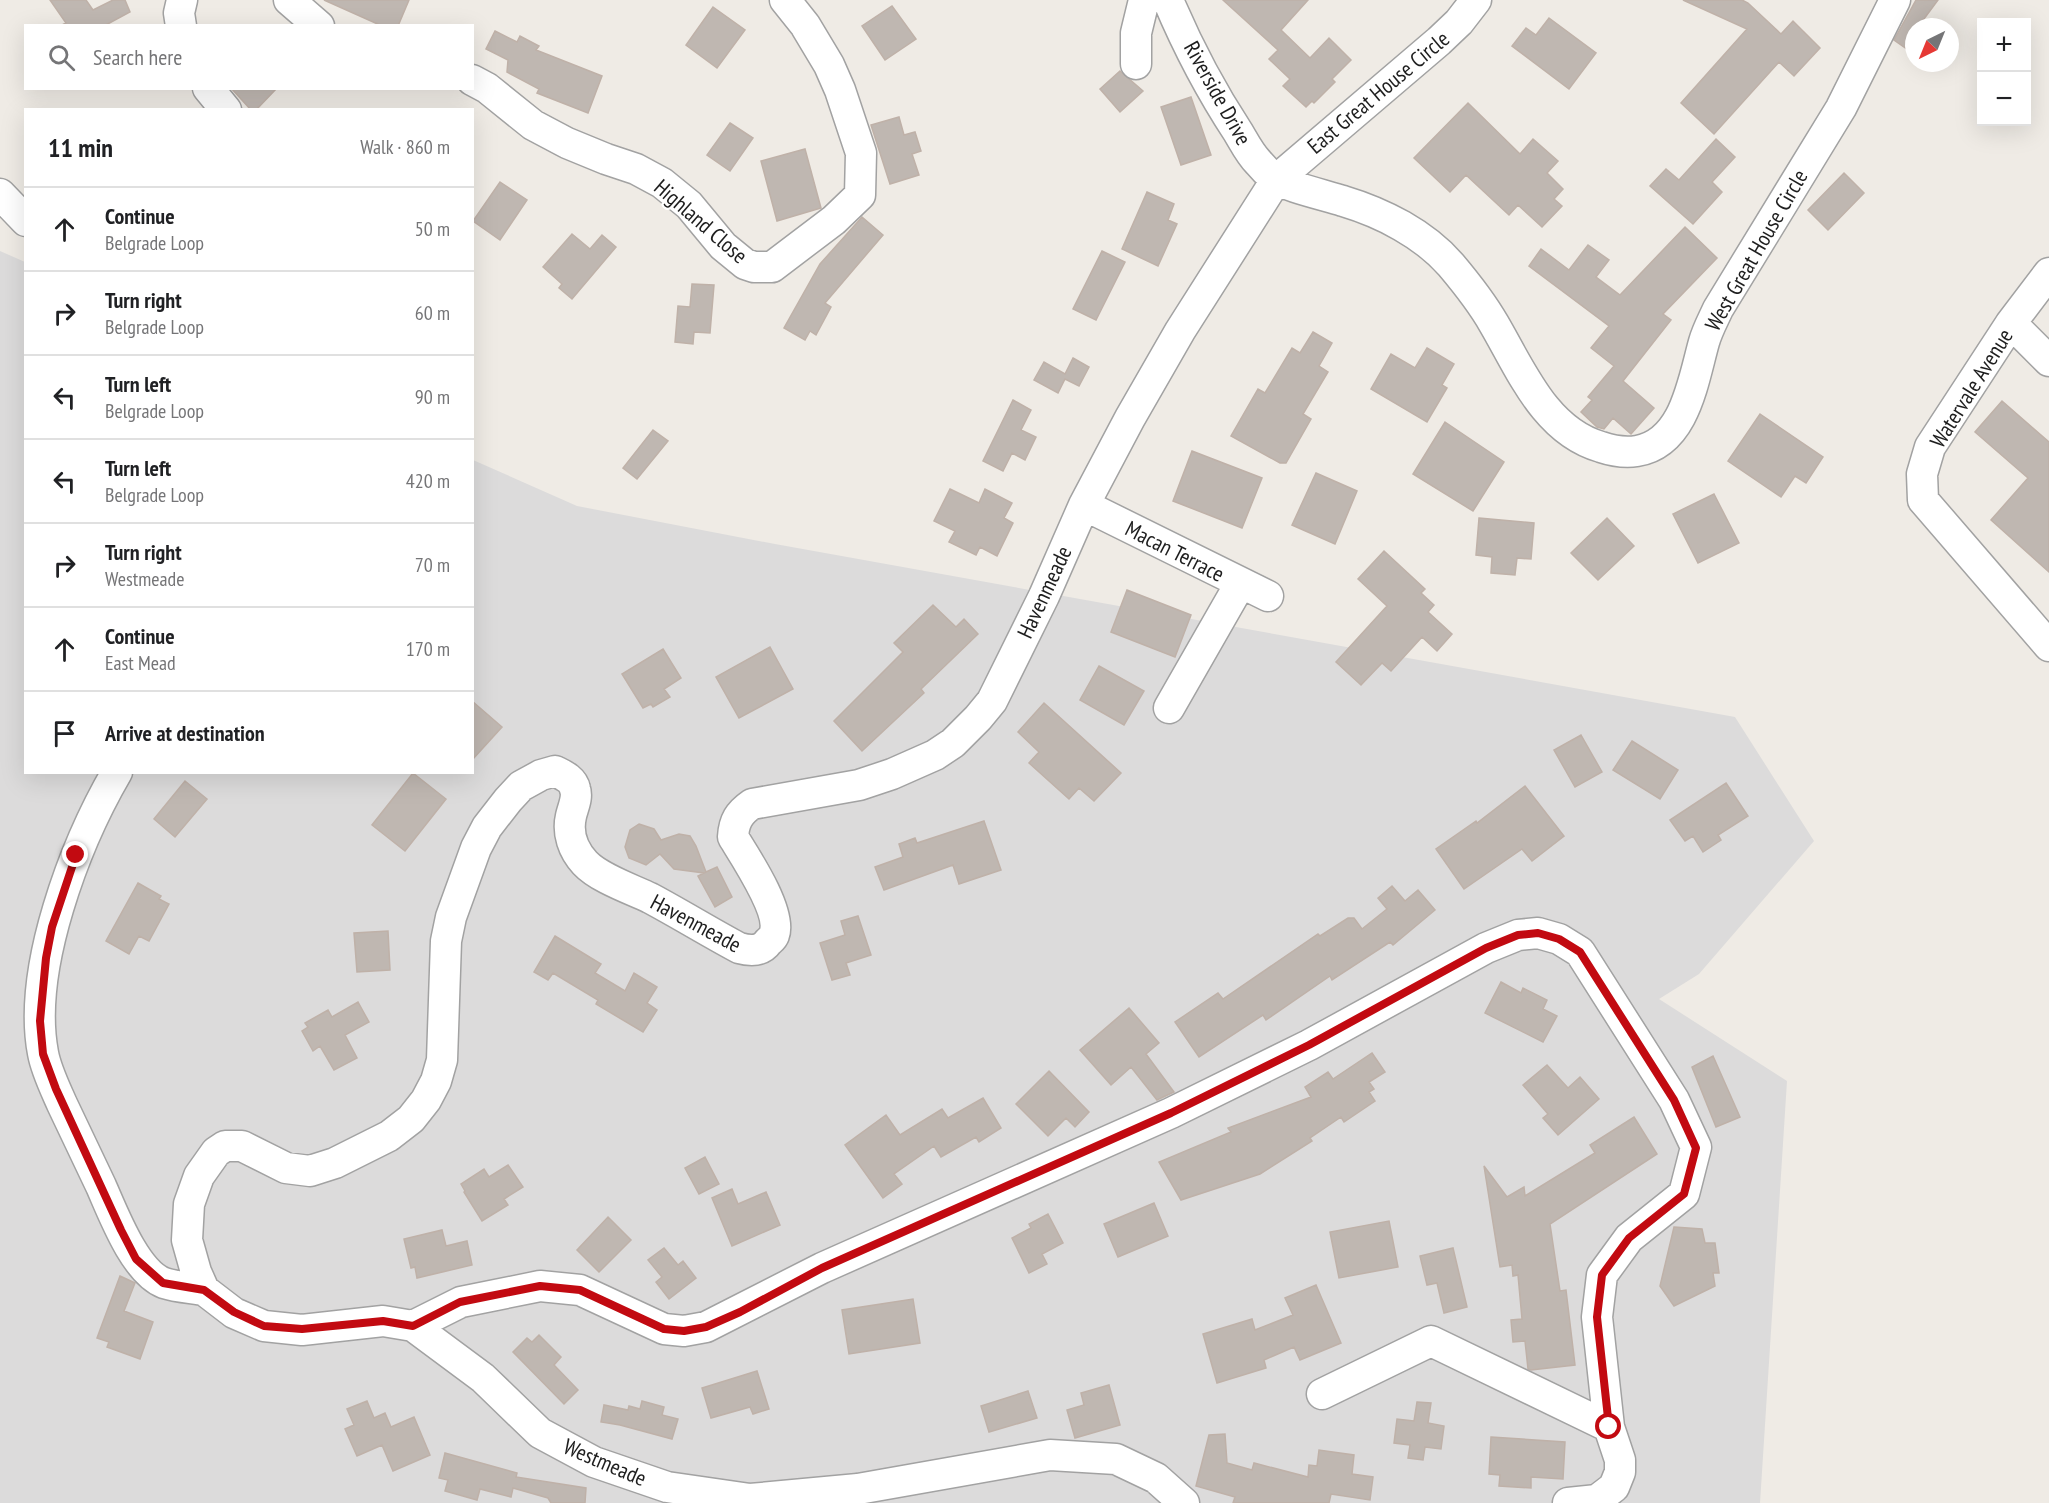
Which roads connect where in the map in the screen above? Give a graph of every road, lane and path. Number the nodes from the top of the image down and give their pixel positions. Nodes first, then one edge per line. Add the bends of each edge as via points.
1 (182, 0) edge
2 (289, 0) edge
3 (786, 0) edge
4 (1144, 0) edge
5 (1168, 0) edge
6 (1476, 0) edge
7 (1895, 0) edge
8 (181, 24) edge
9 (317, 24) edge
10 (1136, 64) dead end
11 (474, 81) edge
12 (210, 90) edge
13 (224, 108) edge
14 (1276, 180) junction
15 (0, 194) edge
16 (24, 219) edge
17 (2049, 273) edge
18 (2011, 323) junction
19 (2049, 361) edge
20 (1083, 505) junction
21 (1240, 584) junction
22 (1268, 596) dead end
23 (2049, 646) edge
24 (1169, 708) dead end
25 (116, 774) edge
26 (204, 1290) junction
27 (413, 1326) junction
28 (1322, 1394) dead end
29 (1609, 1427) junction
30 (1184, 1503) edge
31 (1568, 1503) edge

1 - 8 street
2 - 9 street
3 - 11 street, Highland Close via 830,65 840,90 861,153 860,195 772,267 745,264 662,183 567,143 533,124
4 - 10 street via 1136,33
5 - 14 street, Riverside Drive via 1221,107 1256,160
6 - 14 street, East Great House Circle via 1439,41
7 - 14 street, West Great House Circle via 1841,108 1718,309 1685,406 1662,441 1649,448 1615,452 1592,445 1554,418 1468,286 1436,249 1389,219
12 - 13 street
14 - 20 street, Havenmeade via 1180,331
15 - 16 street
17 - 18 street, Watervale Avenue
18 - 19 street
18 - 23 street, Watervale Avenue via 1930,447 1922,474 1923,500
20 - 21 street, Macan Terrace
20 - 26 street, Havenmeade via 992,701 953,743 892,774 752,804 740,812 733,837 767,897 775,924 774,934 764,947 750,951 739,948 585,864 570,833 575,787 568,778 555,771 521,786 487,827 451,917 446,941 442,1060 426,1100 411,1119 389,1136 310,1171 286,1168 242,1146 225,1146 216,1152 199,1176 189,1204 187,1240
21 - 22 street, Macan Terrace
21 - 24 street
25 - 26 street via 76,855 52,927 42,986 43,1054 136,1259 163,1283
26 - 27 street, Westmeade via 234,1312 264,1326 302,1329 383,1321
27 - 29 street via 460,1302 540,1286 580,1290 664,1329 706,1327 822,1268 1171,1113 1309,1045 1486,948 1518,935 1538,933 1559,939 1580,952 1674,1100 1696,1148 1684,1194 1629,1238 1602,1275 1597,1317
27 - 30 street, Westmeade via 483,1378 540,1433 594,1462 667,1486 750,1499 858,1489 1050,1455 1116,1459 1156,1478
28 - 29 street via 1431,1341
29 - 31 street via 1620,1460 1614,1487 1597,1500

